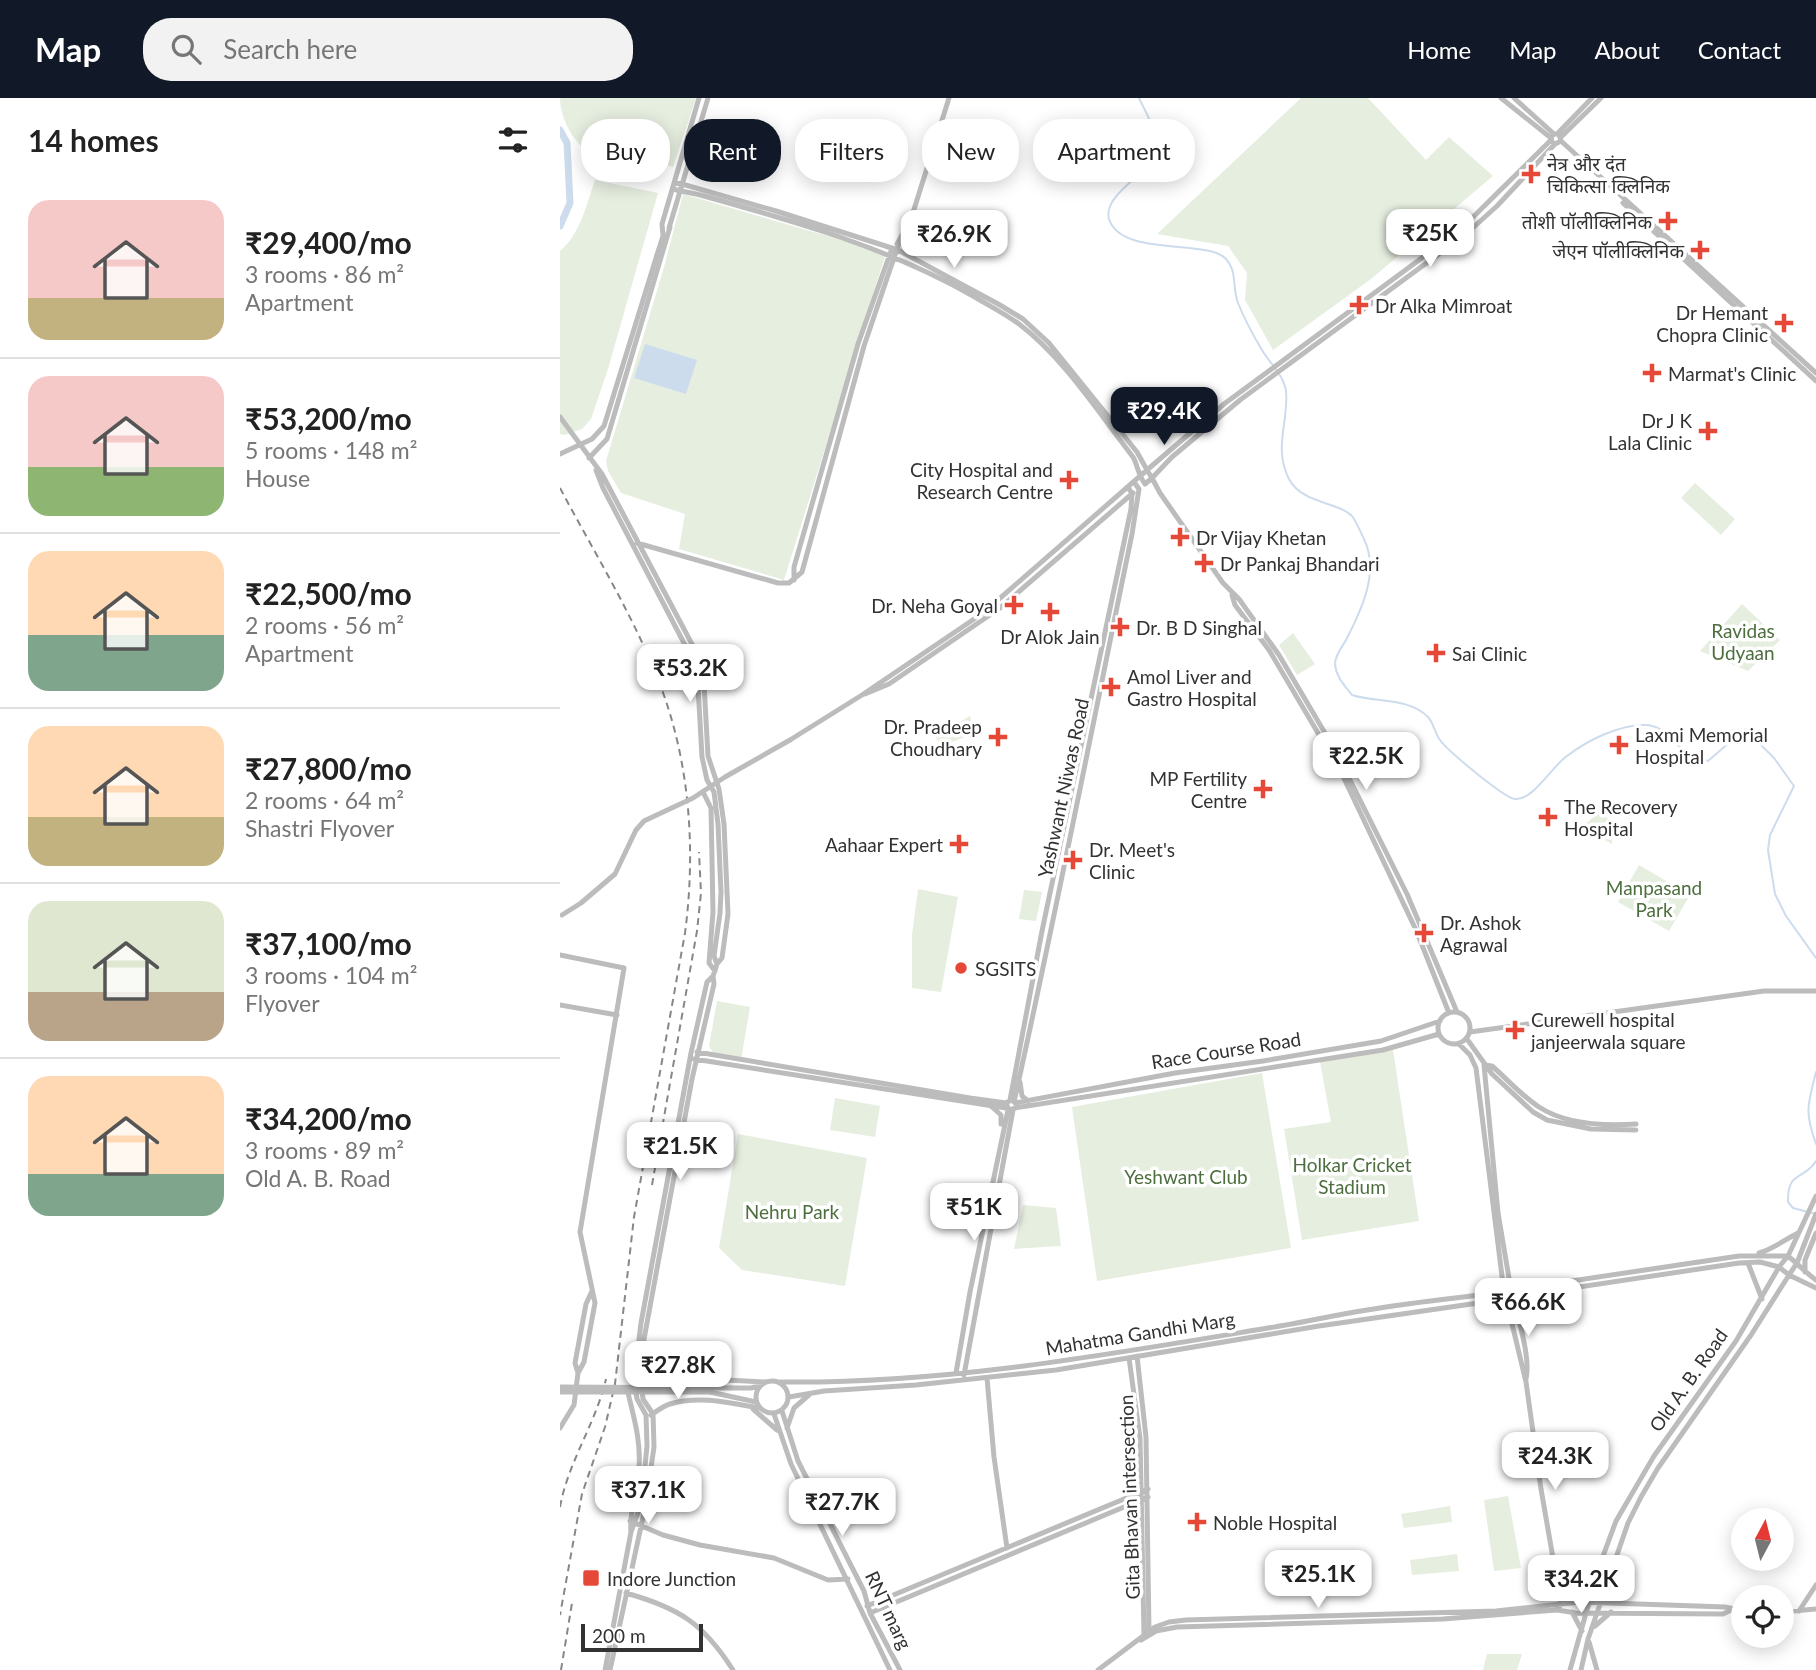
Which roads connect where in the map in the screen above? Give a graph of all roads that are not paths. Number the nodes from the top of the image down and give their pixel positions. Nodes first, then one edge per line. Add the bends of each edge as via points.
1 (699, 98) edge
2 (708, 98) edge
3 (948, 98) edge
4 (1502, 98) edge
5 (1514, 98) edge
6 (1592, 98) edge
7 (1601, 98) edge
8 (1556, 139) junction
9 (675, 182) junction
10 (683, 184) junction
11 (673, 189) junction
12 (681, 192) junction
13 (670, 227) junction
14 (663, 236) junction
15 (894, 252) junction
16 (1032, 332) junction
17 (1273, 373) junction
18 (1816, 373) edge
19 (1816, 381) edge
20 (560, 417) edge
21 (560, 454) edge
22 (589, 458) junction
23 (1147, 470) junction
24 (1139, 477) junction
25 (1152, 478) junction
26 (1134, 482) junction
27 (1145, 484) junction
28 (1128, 487) junction
29 (1156, 488) junction
30 (1139, 489) junction
31 (1132, 494) junction
32 (635, 542) junction
33 (1232, 594) junction
34 (948, 640) junction
35 (703, 792) junction
36 (561, 915) edge
37 (560, 955) edge
38 (715, 970) junction
39 (1816, 991) edge
40 (560, 1005) edge
41 (1457, 1012) junction
42 (1449, 1013) junction
43 (617, 1015) junction
44 (1440, 1021) junction
45 (1470, 1032) junction
46 (1439, 1034) junction
47 (1466, 1039) junction
48 (1459, 1044) junction
49 (690, 1056) junction
50 (698, 1056) junction
51 (1484, 1065) junction
52 (1019, 1080) junction
53 (989, 1103) junction
54 (1030, 1103) junction
55 (1011, 1104) junction
56 (1011, 1121) junction
57 (1636, 1127) dead end
58 (1003, 1133) junction
59 (1816, 1196) edge
60 (1815, 1217) edge
61 (1798, 1233) junction
62 (1816, 1233) edge
63 (1753, 1255) junction
64 (1788, 1256) junction
65 (1748, 1262) junction
66 (1797, 1263) junction
67 (1779, 1267) junction
68 (1805, 1272) junction
69 (1789, 1275) junction
70 (1801, 1279) junction
71 (1816, 1280) edge
72 (1784, 1283) junction
73 (1816, 1288) edge
74 (1504, 1292) junction
75 (1510, 1296) junction
76 (1762, 1299) junction
77 (640, 1351) junction
78 (1137, 1359) junction
79 (1129, 1360) junction
80 (965, 1372) junction
81 (956, 1373) junction
82 (987, 1378) junction
83 (956, 1380) junction
84 (964, 1380) junction
85 (638, 1381) junction
86 (780, 1382) junction
87 (763, 1384) junction
88 (560, 1390) edge
89 (813, 1392) junction
90 (628, 1393) junction
91 (789, 1397) junction
92 (758, 1405) junction
93 (749, 1406) junction
94 (782, 1411) junction
95 (774, 1414) junction
96 (649, 1415) junction
97 (560, 1429) edge
98 (787, 1429) junction
99 (779, 1432) junction
100 (1145, 1490) junction
101 (1145, 1498) junction
102 (634, 1519) junction
103 (1008, 1551) junction
104 (848, 1579) junction
105 (1594, 1584) junction
106 (1816, 1585) edge
107 (1559, 1586) junction
108 (624, 1592) junction
109 (1590, 1602) junction
110 (1601, 1603) junction
111 (1562, 1604) junction
112 (869, 1605) junction
113 (1816, 1609) edge
114 (1557, 1610) junction
115 (1731, 1610) joint
116 (1794, 1611) edge
117 (1799, 1611) junction
118 (872, 1612) junction
119 (1572, 1612) junction
120 (1588, 1612) junction
121 (1598, 1612) junction
122 (1611, 1612) junction
123 (1592, 1629) junction
124 (1581, 1631) junction
125 (1146, 1635) junction
126 (1588, 1639) junction
127 (607, 1670) edge
128 (733, 1670) edge
129 (890, 1670) edge
130 (900, 1670) edge
131 (1100, 1670) edge
132 (1570, 1670) edge
133 (1581, 1670) edge
134 (1597, 1670) edge

1 - 9 main road
2 - 10 main road
3 - 15 main road via 911,219
4 - 8 main road
5 - 8 main road
6 - 8 main road
7 - 8 main road
8 - 17 main road via 1466,234
8 - 18 main road
8 - 19 main road
9 - 10 main road
9 - 11 main road
10 - 12 main road
10 - 15 main road
11 - 12 main road
11 - 14 main road
12 - 13 main road
12 - 15 main road
13 - 14 main road
13 - 22 main road via 607,439
14 - 21 main road, bridge via 604,426 592,439
15 - 16 main road via 1000,305
15 - 32 main road via 803,572 784,584 771,582
16 - 23 main road via 1087,390
16 - 24 main road via 1133,457
17 - 23 main road via 1214,412
17 - 25 main road
20 - 22 main road
22 - 32 main road
23 - 24 main road
23 - 25 main road
24 - 26 main road
24 - 27 main road
25 - 27 main road
25 - 29 main road
26 - 28 main road
26 - 30 main road
27 - 29 main road
27 - 30 main road
28 - 31 main road
28 - 34 main road
29 - 33 main road
30 - 31 main road
30 - 52 main road, Yashwant Niwas Road
31 - 34 main road via 1000,608
31 - 55 main road, Yashwant Niwas Road
32 - 38 main road via 697,668 702,757 714,792 718,824 721,892
33 - 41 main road via 1279,655 1345,769 1407,894
33 - 42 main road via 1341,772 1416,930
34 - 35 main road, bridge via 889,684 862,695
35 - 36 main road, bridge via 644,821 615,874
35 - 38 main road via 710,808 709,962
37 - 43 main road via 623,966
38 - 49 main road via 707,982
38 - 50 main road
39 - 45 main road via 1764,991
40 - 43 main road
41 - 42 main road
41 - 45 main road via 1468,1019
42 - 44 main road
43 - 97 main road via 580,1232 593,1288 575,1363 574,1405
44 - 46 main road
44 - 54 main road, Race Course Road via 1381,1041 1174,1073
45 - 47 main road
46 - 48 main road via 1445,1042
46 - 54 main road, Race Course Road via 1383,1050
47 - 48 main road
47 - 51 main road
48 - 74 main road via 1471,1055 1476,1069
49 - 50 main road, Race Course Road
49 - 77 main road
50 - 53 main road, Race Course Road
50 - 77 main road
51 - 57 main road via 1492,1066 1552,1114
51 - 75 main road
52 - 54 main road via 1022,1097
52 - 55 main road, Yashwant Niwas Road
53 - 55 main road, Race Course Road
53 - 55 main road via 1000,1099
53 - 58 main road via 1001,1115
54 - 55 main road, Race Course Road
54 - 56 main road
55 - 56 main road, Yashwant Niwas Road
55 - 58 main road, Yashwant Niwas Road
56 - 80 main road, Yashwant Niwas Road
58 - 81 main road, Yashwant Niwas Road
59 - 61 main road
60 - 66 main road
61 - 63 main road
61 - 64 main road
62 - 68 main road
63 - 64 main road, Mahatma Gandhi Marg
63 - 75 main road, Mahatma Gandhi Marg
64 - 66 main road
64 - 67 main road, Old A. B. Road
65 - 67 main road, Mahatma Gandhi Marg
65 - 75 main road, Mahatma Gandhi Marg
65 - 76 main road
66 - 68 main road
66 - 69 main road, Old A. B. Road
67 - 69 main road
67 - 76 main road, Old A. B. Road
68 - 71 main road
69 - 70 main road
69 - 72 main road, Old A. B. Road
70 - 72 main road
70 - 73 main road
72 - 110 main road, Old A. B. Road via 1658,1468 1628,1523
74 - 75 main road, Mahatma Gandhi Marg
74 - 80 main road, Mahatma Gandhi Marg via 1364,1310 1046,1364
75 - 78 main road, Mahatma Gandhi Marg
75 - 107 main road
76 - 105 main road, Old A. B. Road via 1639,1481 1616,1521
77 - 85 main road
78 - 79 main road, Mahatma Gandhi Marg
78 - 100 main road, Gita Bhavan intersection via 1146,1437
79 - 82 main road, Mahatma Gandhi Marg
79 - 100 main road
80 - 81 main road, Mahatma Gandhi Marg
80 - 84 main road, Yashwant Niwas Road
81 - 83 main road, Yashwant Niwas Road
81 - 86 main road, Mahatma Gandhi Marg
82 - 84 main road, Mahatma Gandhi Marg
82 - 103 main road
83 - 84 main road, Mahatma Gandhi Marg
83 - 89 main road, Mahatma Gandhi Marg
85 - 87 main road via 708,1379
85 - 96 main road
86 - 87 main road
86 - 91 main road
87 - 88 main road, bridge via 751,1388
87 - 92 main road via 755,1396
88 - 90 main road, bridge
89 - 91 main road, Mahatma Gandhi Marg
89 - 98 main road via 793,1408
90 - 92 main road, bridge via 710,1392
90 - 102 main road via 640,1447
91 - 94 main road
92 - 93 main road
92 - 95 main road
93 - 96 main road via 692,1401 667,1405
93 - 99 main road
94 - 95 main road
94 - 98 main road, RNT marg
95 - 99 main road, RNT marg
96 - 102 main road via 644,1476
98 - 112 main road, RNT marg via 798,1461
99 - 104 main road, RNT marg
100 - 101 main road, Gita Bhavan intersection
100 - 103 main road
101 - 103 main road
101 - 125 main road, Gita Bhavan intersection
102 - 104 main road via 663,1535 774,1559 828,1580
102 - 108 main road
102 - 108 main road
103 - 112 main road
103 - 118 main road
104 - 129 main road, RNT marg
105 - 107 main road via 1576,1594
105 - 109 main road, Old A. B. Road
106 - 117 main road
107 - 111 main road
108 - 127 main road
108 - 128 main road via 682,1614 706,1634
109 - 110 main road
109 - 111 main road
109 - 120 main road, Old A. B. Road
110 - 115 main road
110 - 121 main road, Old A. B. Road
111 - 114 main road
111 - 125 main road via 1496,1611 1186,1620 1160,1624
112 - 118 main road, RNT marg
113 - 117 main road
114 - 119 main road
114 - 125 main road via 1443,1619 1177,1627
115 - 122 main road via 1723,1614
116 - 117 main road
118 - 130 main road, RNT marg
119 - 120 main road
119 - 124 main road
120 - 121 main road
120 - 124 main road, Old A. B. Road
121 - 122 main road
121 - 123 main road, Old A. B. Road
122 - 123 main road
123 - 126 main road, Old A. B. Road
124 - 132 main road, Old A. B. Road
125 - 131 main road
126 - 133 main road, Old A. B. Road
126 - 134 main road

